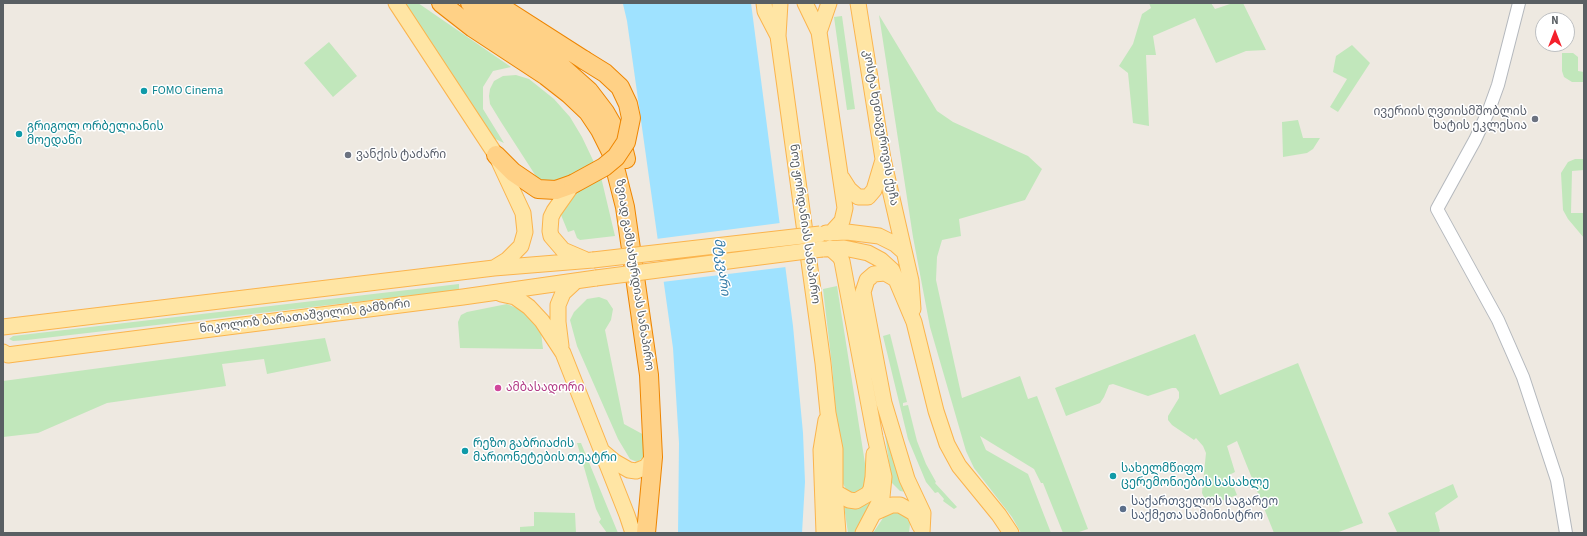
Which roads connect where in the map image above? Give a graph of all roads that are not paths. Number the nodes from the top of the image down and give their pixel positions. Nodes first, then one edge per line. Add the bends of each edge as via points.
1 (396, 3) edge
2 (441, 3) edge
3 (470, 3) edge
4 (495, 3) edge
5 (764, 3) edge
6 (780, 3) edge
7 (830, 3) edge
8 (850, 3) edge
9 (1520, 3) edge
10 (808, 8) edge
11 (859, 10) edge
12 (819, 32) junction
13 (778, 36) junction
14 (496, 156) junction
15 (883, 159) junction
16 (840, 175) junction
17 (573, 184) junction
18 (826, 233) junction
19 (826, 249) junction
20 (904, 252) junction
21 (590, 260) junction
22 (494, 268) junction
23 (459, 273) junction
24 (897, 280) junction
25 (576, 281) junction
26 (494, 293) junction
27 (463, 297) junction
28 (914, 322) junction
29 (7, 328) edge
30 (563, 353) junction
31 (7, 355) edge
32 (828, 413) junction
33 (875, 437) junction
34 (601, 450) junction
35 (653, 457) junction
36 (835, 492) junction
37 (874, 513) junction
38 (648, 530) edge
39 (824, 533) edge
40 (838, 533) edge
41 (863, 533) edge
42 (922, 533) edge
43 (1010, 533) edge
44 (1566, 533) edge

1 - 14 main road
2 - 35 highway, ზვიად გამსახურდიას სანაპირო via 569,94 588,112 607,142 618,173 625,208 649,375
3 - 38 highway, ზვიად გამსახურდიას სანაპირო via 503,29 562,67 582,84 605,112 622,144 634,193 663,406 663,448
4 - 17 highway, bridge via 605,73 620,88 628,104 631,118 626,142 616,157 604,167
5 - 13 main road, ნოე ჟორდანიას სანაპირო via 765,11
6 - 13 main road, ნოე ჟორდანიას სანაპირო
7 - 12 main road
8 - 11 main road
9 - 44 street via 1489,110 1437,209 1498,320 1523,377 1557,480
10 - 12 main road
10 - 13 main road via 792,6
11 - 15 main road, კოსტა ხეთაგუროვის ქუჩა
12 - 16 main road
13 - 32 main road, ნოე ჟორდანიას სანაპირო
14 - 17 highway via 513,172 538,189 556,190
14 - 22 main road via 523,213 526,232 521,246 507,260
15 - 16 main road via 874,190 868,197 855,195
15 - 20 main road, კოსტა ხეთაგუროვის ქუჩა
16 - 18 main road via 846,208 842,221
17 - 21 main road via 551,217 550,231 563,250
18 - 20 main road via 879,236
18 - 21 main road, bridge
19 - 24 main road, ნიკოლოზ ბარათაშვილის გამზირი via 848,249 868,253 887,264
19 - 25 main road, ნიკოლოზ ბარათაშვილის გამზირი, bridge
19 - 33 main road via 842,261
20 - 28 main road, კოსტა ხეთაგუროვის ქუჩა via 911,281
21 - 22 main road
22 - 23 main road
23 - 27 main road via 473,281 471,292
23 - 29 main road
24 - 28 main road, ნიკოლოზ ბარათაშვილის გამზირი
24 - 42 main road via 885,273 874,274 867,280 863,292 884,403 907,479 923,513
25 - 26 main road, ნიკოლოზ ბარათაშვილის გამზირი
25 - 30 main road via 563,293 558,305
26 - 27 main road, ნიკოლოზ ბარათაშვილის გამზირი
26 - 30 main road via 515,297 529,307 542,321
27 - 31 main road, ნიკოლოზ ბარათაშვილის გამზირი
28 - 43 main road via 936,411 947,444 959,466 999,515
30 - 34 main road
32 - 36 main road, ნოე ჟორდანიას სანაპირო via 835,449
32 - 39 main road, ნოე ჟორდანიას სანაპირო via 821,450
33 - 36 main road via 873,477 868,494 856,500 849,500
33 - 37 main road via 884,477 883,492
34 - 35 main road via 615,462 636,471 646,467
34 - 38 main road via 627,515
35 - 38 highway, ზვიად გამსახურდიას სანაპირო
36 - 40 main road, ნოე ჟორდანიას სანაპირო
37 - 41 main road
37 - 42 main road via 892,505 908,508 918,519

